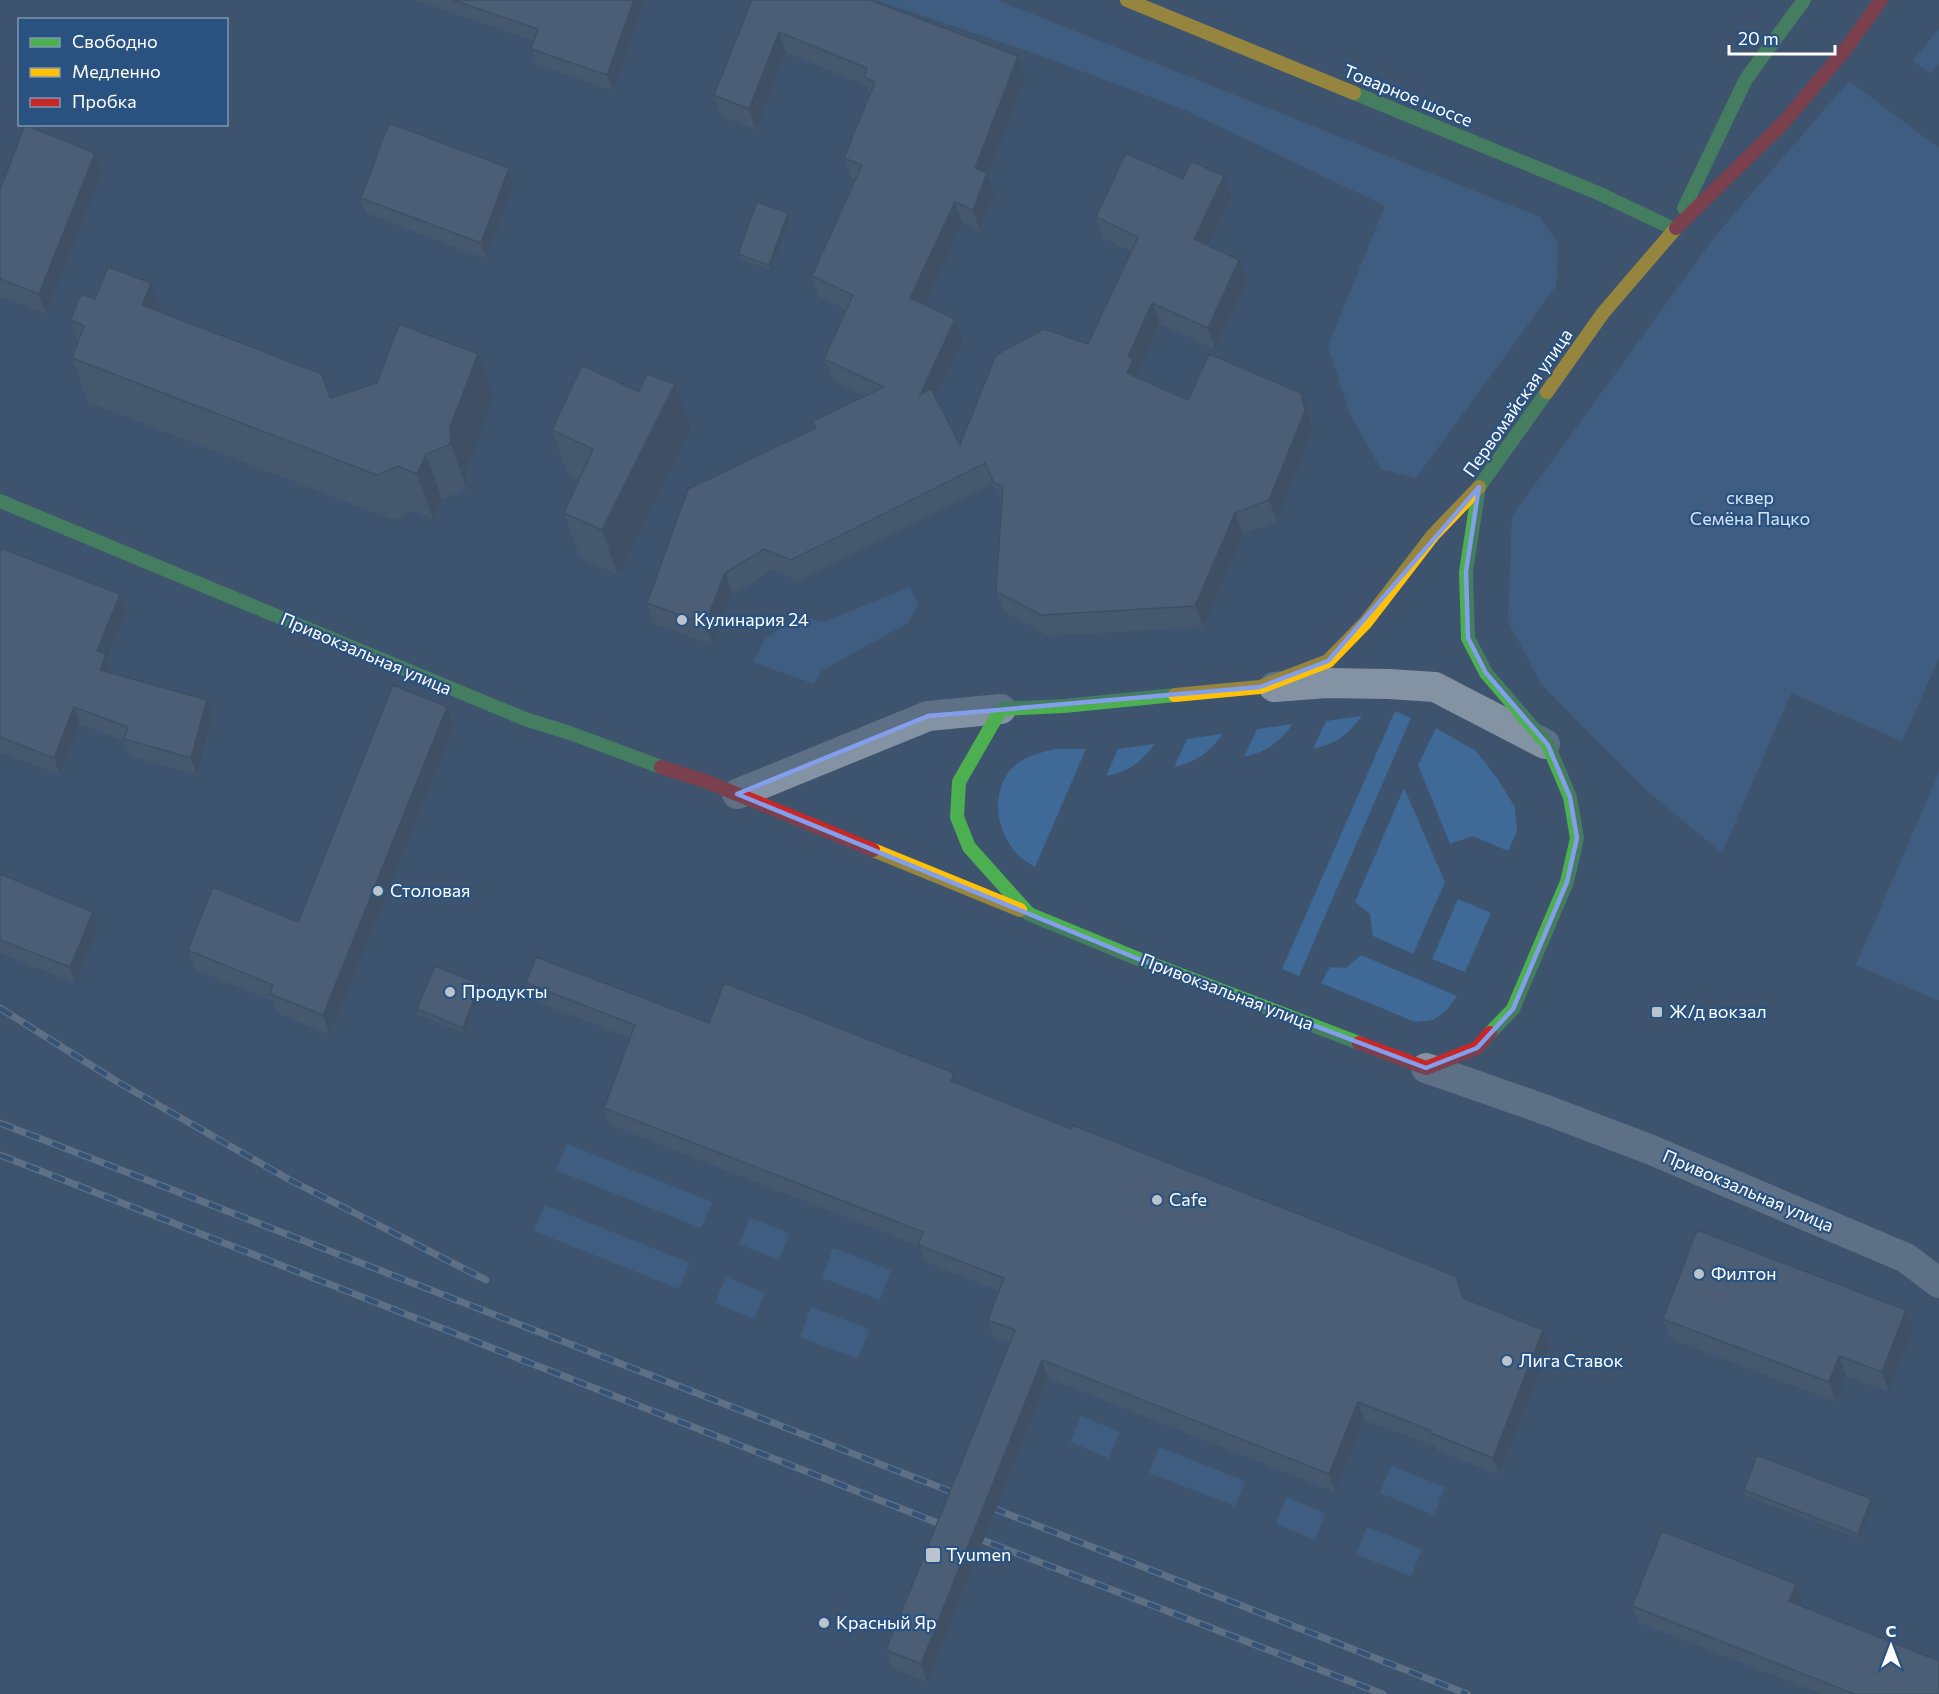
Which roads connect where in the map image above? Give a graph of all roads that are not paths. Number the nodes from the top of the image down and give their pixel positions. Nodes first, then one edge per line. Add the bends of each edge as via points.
1 (1127, 0) edge
2 (1804, 0) edge
3 (1881, 0) edge
4 (1674, 229) junction
5 (1479, 487) junction
6 (0, 501) edge
7 (1260, 687) junction
8 (1001, 709) junction
9 (1548, 745) junction
10 (737, 794) junction
11 (1029, 914) junction
12 (1426, 1068) junction
13 (1939, 1284) edge

1 - 4 street, Товарное шоссе via 1598,193
2 - 4 street, Первомайская улица via 1746,79
3 - 4 street, Первомайская улица via 1784,122
4 - 5 street, Первомайская улица via 1603,313
5 - 7 street via 1433,535 1366,622 1328,661
5 - 9 street, Первомайская улица via 1466,572 1468,638 1486,673
6 - 10 street, Привокзальная улица via 505,711
7 - 8 street
7 - 9 street via 1338,683 1435,687
8 - 10 street via 928,717
8 - 11 street, Привокзальная улица via 959,782 957,817 969,847
9 - 12 street, Первомайская улица via 1570,797 1576,838 1567,882 1513,1009 1478,1048
10 - 11 street, Привокзальная улица
11 - 12 street, Привокзальная улица
12 - 13 street, Привокзальная улица via 1648,1149 1906,1258

